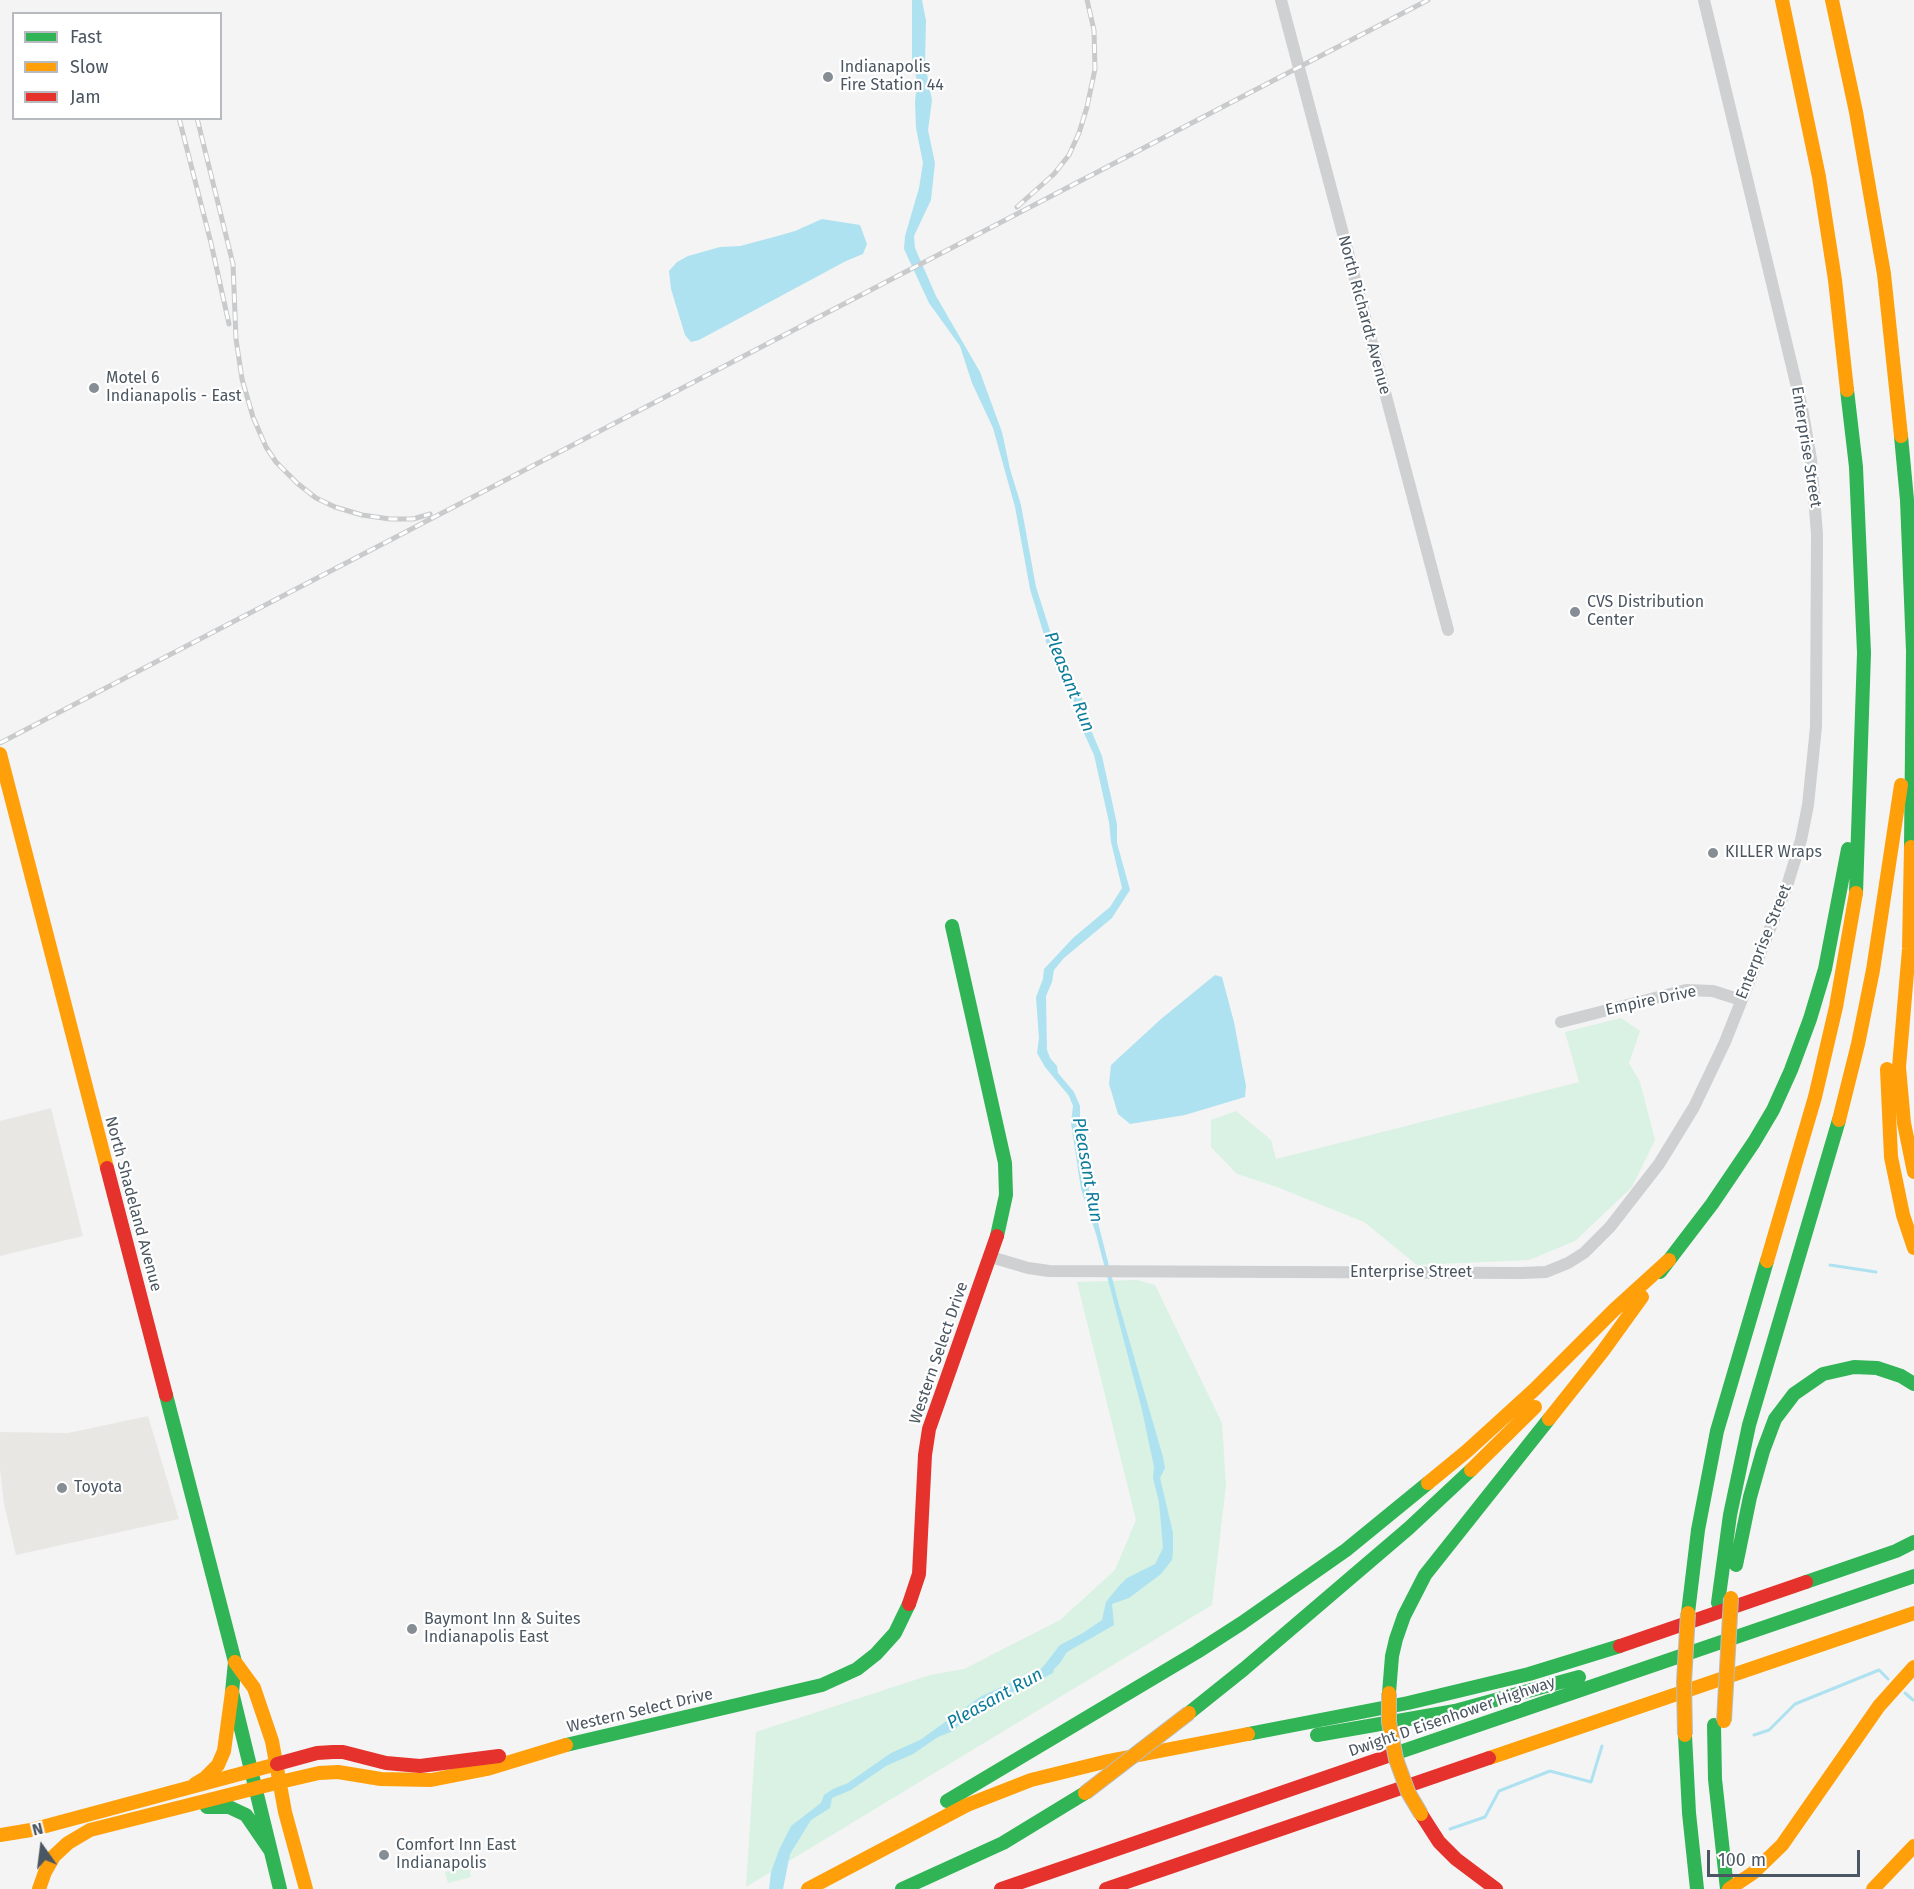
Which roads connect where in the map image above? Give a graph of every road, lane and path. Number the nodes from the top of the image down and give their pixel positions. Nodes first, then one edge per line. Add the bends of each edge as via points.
1 (1281, 0) edge
2 (1704, 0) edge
3 (1782, 0) edge
4 (1832, 0) edge
5 (1448, 630) dead end
6 (1912, 724) junction
7 (0, 754) edge
8 (1858, 798) junction
9 (1911, 848) junction
10 (952, 926) dead end
11 (1741, 1000) junction
12 (1561, 1022) dead end
13 (1914, 1172) edge
14 (1914, 1248) edge
15 (991, 1257) junction
16 (1668, 1260) junction
17 (1629, 1314) junction
18 (1914, 1384) edge
19 (1914, 1542) edge
20 (1914, 1576) edge
21 (1725, 1601) junction
22 (1914, 1613) edge
23 (1673, 1658) junction
24 (235, 1662) junction
25 (1914, 1667) edge
26 (232, 1692) junction
27 (542, 1751) junction
28 (1132, 1756) junction
29 (277, 1764) junction
30 (252, 1772) junction
31 (280, 1782) junction
32 (255, 1788) junction
33 (184, 1790) junction
34 (1380, 1795) junction
35 (179, 1807) junction
36 (0, 1835) edge
37 (1914, 1846) edge
38 (270, 1851) junction
39 (825, 1879) junction
40 (1175, 1880) dead end
41 (1697, 1888) edge
42 (39, 1889) edge
43 (280, 1889) edge
44 (306, 1889) edge
45 (808, 1889) edge
46 (902, 1889) edge
47 (1001, 1889) edge
48 (1106, 1889) edge
49 (1496, 1889) edge
50 (1728, 1889) edge
51 (1873, 1889) edge

1 - 5 street, North Richardt Avenue
2 - 11 street, Enterprise Street via 1804,417 1817,527 1816,726 1808,805 1787,886
3 - 8 main road via 1819,177 1852,420 1863,606
4 - 6 main road via 1871,190 1894,358 1911,558
6 - 9 main road
6 - 21 main road via 1858,1044 1736,1482
7 - 24 main road, North Shadeland Avenue
8 - 16 main road via 1825,969 1791,1070 1754,1142
8 - 41 main road, bridge via 1857,889 1825,1060 1717,1431 1698,1530 1684,1682 1689,1813
9 - 13 main road via 1909,949 1899,1067
9 - 14 main road via 1886,1083 1894,1175
10 - 15 main road, Western Select Drive via 1006,1168 1005,1208
11 - 12 street, Empire Drive via 1713,991 1686,990
11 - 15 street, Enterprise Street via 1709,1078 1659,1164 1604,1234 1584,1253 1546,1272 1039,1270
15 - 27 main road, Western Select Drive via 929,1428 919,1574 909,1608 888,1642 857,1669 822,1685
16 - 17 main road
16 - 39 main road via 1467,1451 1346,1550 1197,1652 886,1838
17 - 46 main road, bridge via 1416,1522 1189,1713 1085,1793 1003,1844
17 - 49 main road, bridge via 1425,1575 1404,1616 1392,1656 1389,1722 1408,1792 1439,1842
18 - 21 main road via 1877,1368 1843,1368 1823,1374 1787,1401 1775,1419 1756,1474
19 - 28 main road via 1529,1674 1377,1709
20 - 23 main road, Dwight D Eisenhower Highway
21 - 50 main road via 1716,1787
22 - 34 main road
23 - 28 main road via 1592,1673 1480,1706 1412,1720
23 - 47 main road, Dwight D Eisenhower Highway
24 - 26 main road, North Shadeland Avenue
24 - 29 main road, North Shadeland Avenue via 254,1688
25 - 50 main road via 1879,1707 1782,1845 1753,1873
26 - 30 main road, North Shadeland Avenue
26 - 33 main road via 224,1751 218,1765
27 - 29 main road, Western Select Drive via 420,1766 325,1752
27 - 31 main road, Western Select Drive via 487,1769 431,1780 381,1779 338,1772
28 - 39 main road via 1045,1775 991,1794
29 - 30 main road, Western Select Drive
29 - 31 main road, North Shadeland Avenue
30 - 32 main road, North Shadeland Avenue
30 - 33 main road, Western Select Drive
31 - 32 main road, Western Select Drive
31 - 44 main road, North Shadeland Avenue
32 - 35 main road, Western Select Drive
32 - 38 main road, North Shadeland Avenue
33 - 36 main road, Western Select Drive
34 - 40 main road via 1269,1846
34 - 48 main road
35 - 38 main road via 223,1806 241,1811
35 - 42 main road via 80,1835 54,1856
37 - 51 main road
38 - 43 main road, North Shadeland Avenue
39 - 45 main road

